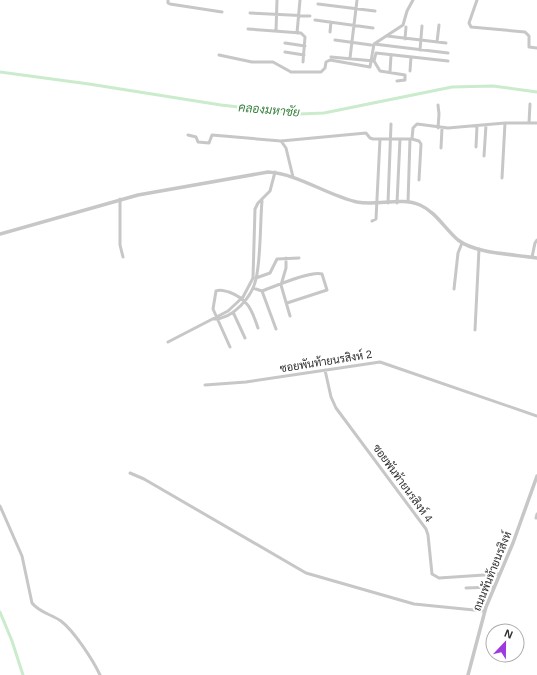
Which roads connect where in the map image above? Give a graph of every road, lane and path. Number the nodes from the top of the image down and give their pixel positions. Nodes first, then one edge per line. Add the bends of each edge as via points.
1 (168, 0) edge
2 (277, 0) edge
3 (300, 0) edge
4 (357, 0) edge
5 (413, 0) edge
6 (478, 0) edge
7 (318, 4) dead end
8 (356, 8) junction
9 (375, 11) dead end
10 (222, 12) dead end
11 (250, 13) dead end
12 (276, 14) junction
13 (299, 15) junction
14 (310, 16) dead end
15 (315, 20) dead end
16 (331, 22) junction
17 (354, 25) junction
18 (439, 25) dead end
19 (422, 26) dead end
20 (406, 27) dead end
21 (373, 28) dead end
22 (248, 29) dead end
23 (276, 31) junction
24 (330, 32) dead end
25 (298, 33) junction
26 (387, 36) junction
27 (405, 39) junction
28 (335, 40) dead end
29 (421, 41) junction
30 (351, 42) junction
31 (437, 42) junction
32 (285, 43) dead end
33 (446, 43) dead end
34 (372, 45) junction
35 (305, 46) junction
36 (393, 48) junction
37 (537, 48) edge
38 (420, 50) junction
39 (285, 52) dead end
40 (448, 53) dead end
41 (219, 55) dead end
42 (304, 55) junction
43 (391, 55) junction
44 (331, 57) dead end
45 (411, 57) junction
46 (350, 58) junction
47 (373, 61) junction
48 (448, 61) dead end
49 (303, 62) dead end
50 (410, 71) dead end
51 (390, 72) junction
52 (397, 81) dead end
53 (530, 104) dead end
54 (438, 105) dead end
55 (505, 123) junction
56 (529, 123) junction
57 (537, 123) edge
58 (391, 124) dead end
59 (486, 125) junction
60 (477, 126) junction
61 (438, 128) junction
62 (442, 128) junction
63 (188, 135) dead end
64 (391, 138) junction
65 (380, 139) junction
66 (400, 139) junction
67 (411, 139) junction
68 (281, 141) junction
69 (476, 147) dead end
70 (441, 148) dead end
71 (484, 156) dead end
72 (276, 172) junction
73 (292, 177) junction
74 (502, 178) dead end
75 (419, 180) dead end
76 (120, 199) junction
77 (408, 202) junction
78 (376, 203) junction
79 (388, 203) junction
80 (397, 203) junction
81 (372, 221) dead end
82 (0, 234) edge
83 (537, 240) edge
84 (462, 243) junction
85 (480, 250) junction
86 (123, 256) dead end
87 (535, 257) edge
88 (286, 258) junction
89 (299, 258) dead end
90 (254, 278) junction
91 (281, 285) junction
92 (253, 288) junction
93 (454, 289) dead end
94 (262, 291) junction
95 (244, 299) junction
96 (287, 303) junction
97 (233, 312) junction
98 (290, 316) dead end
99 (216, 318) junction
100 (258, 328) dead end
101 (276, 329) dead end
102 (475, 330) dead end
103 (245, 338) dead end
104 (168, 342) dead end
105 (230, 348) dead end
106 (325, 370) junction
107 (205, 385) dead end
108 (537, 416) edge
109 (130, 473) dead end
110 (536, 479) edge
111 (0, 506) edge
112 (537, 514) edge
113 (536, 518) dead end
114 (499, 574) junction
115 (494, 587) junction
116 (466, 588) dead end
117 (484, 611) junction
118 (100, 675) edge
119 (468, 675) edge

1 - 10 street via 170,4
2 - 12 street
3 - 13 street
4 - 8 street
5 - 26 street via 407,11 405,23
6 - 37 street via 471,27 524,32 529,36 529,47
7 - 8 street
8 - 9 street
8 - 17 street
11 - 12 street
12 - 13 street
12 - 23 street
13 - 14 street
13 - 25 street
15 - 16 street
16 - 17 street
16 - 24 street
17 - 21 street
17 - 30 street
18 - 31 street
19 - 29 street
20 - 27 street
22 - 23 street
23 - 25 street
25 - 35 street via 304,35
26 - 27 street
26 - 34 street
27 - 29 street
28 - 30 street
29 - 31 street
29 - 38 street
30 - 34 street
30 - 46 street
31 - 33 street
32 - 35 street
34 - 36 street
34 - 47 street
35 - 42 street
36 - 38 street
36 - 43 street
38 - 40 street
39 - 42 street
41 - 47 street via 252,62 273,62 291,72 320,72 330,60 368,67
42 - 49 street
43 - 45 street
43 - 47 street via 375,54
43 - 51 street
44 - 46 street
45 - 48 street
45 - 50 street
46 - 47 street
47 - 51 street via 378,70
51 - 52 street via 405,74 405,80
53 - 56 street
54 - 61 street
55 - 56 street
55 - 59 street
55 - 74 street
56 - 57 street
58 - 64 street
59 - 60 street
59 - 71 street
60 - 62 street
60 - 69 street
61 - 62 street
61 - 67 street via 415,125
62 - 70 street
63 - 68 street via 196,137 200,142 209,143 212,135
64 - 65 street
64 - 66 street
64 - 79 street
65 - 68 street via 370,138 366,133
65 - 78 street
66 - 67 street
66 - 80 street
67 - 75 street via 421,144
67 - 77 street
68 - 73 street via 291,164
72 - 73 street
72 - 76 street
72 - 90 street via 272,187 255,209
73 - 78 street via 352,200
76 - 82 street
76 - 86 street via 120,245
77 - 80 street
77 - 84 street via 429,211
78 - 79 street
78 - 81 street via 376,219
79 - 80 street
83 - 87 street
84 - 85 street
84 - 93 street via 458,253
85 - 87 street
85 - 102 street
88 - 89 street
88 - 90 street via 277,259 270,273
88 - 91 street
90 - 92 street
90 - 95 street
91 - 94 street
91 - 96 street
91 - 96 street via 318,273 322,274 327,287 326,290
92 - 94 street
92 - 95 street
94 - 101 street
95 - 97 street
95 - 99 street
95 - 99 street via 223,290 216,291 213,309
95 - 100 street
96 - 98 street
97 - 99 street
97 - 103 street
99 - 104 street
99 - 105 street
106 - 107 street, ซอยพันท้ายนรสิงห์ 2 via 226,385
106 - 108 street, ซอยพันท้ายนรสิงห์ 2 via 385,362
106 - 114 street, ซอยพันท้ายนรสิงห์ 4 via 336,408 426,529 432,574 439,578
109 - 117 street via 306,573 414,604
110 - 114 street, ถนนพันท้ายนรสิงห์ via 514,543
111 - 118 street via 22,556 32,603 37,609 64,624
112 - 113 street
114 - 115 street, ถนนพันท้ายนรสิงห์
115 - 116 street
115 - 117 street, ถนนพันท้ายนรสิงห์
117 - 119 street, ถนนพันท้ายนรสิงห์

